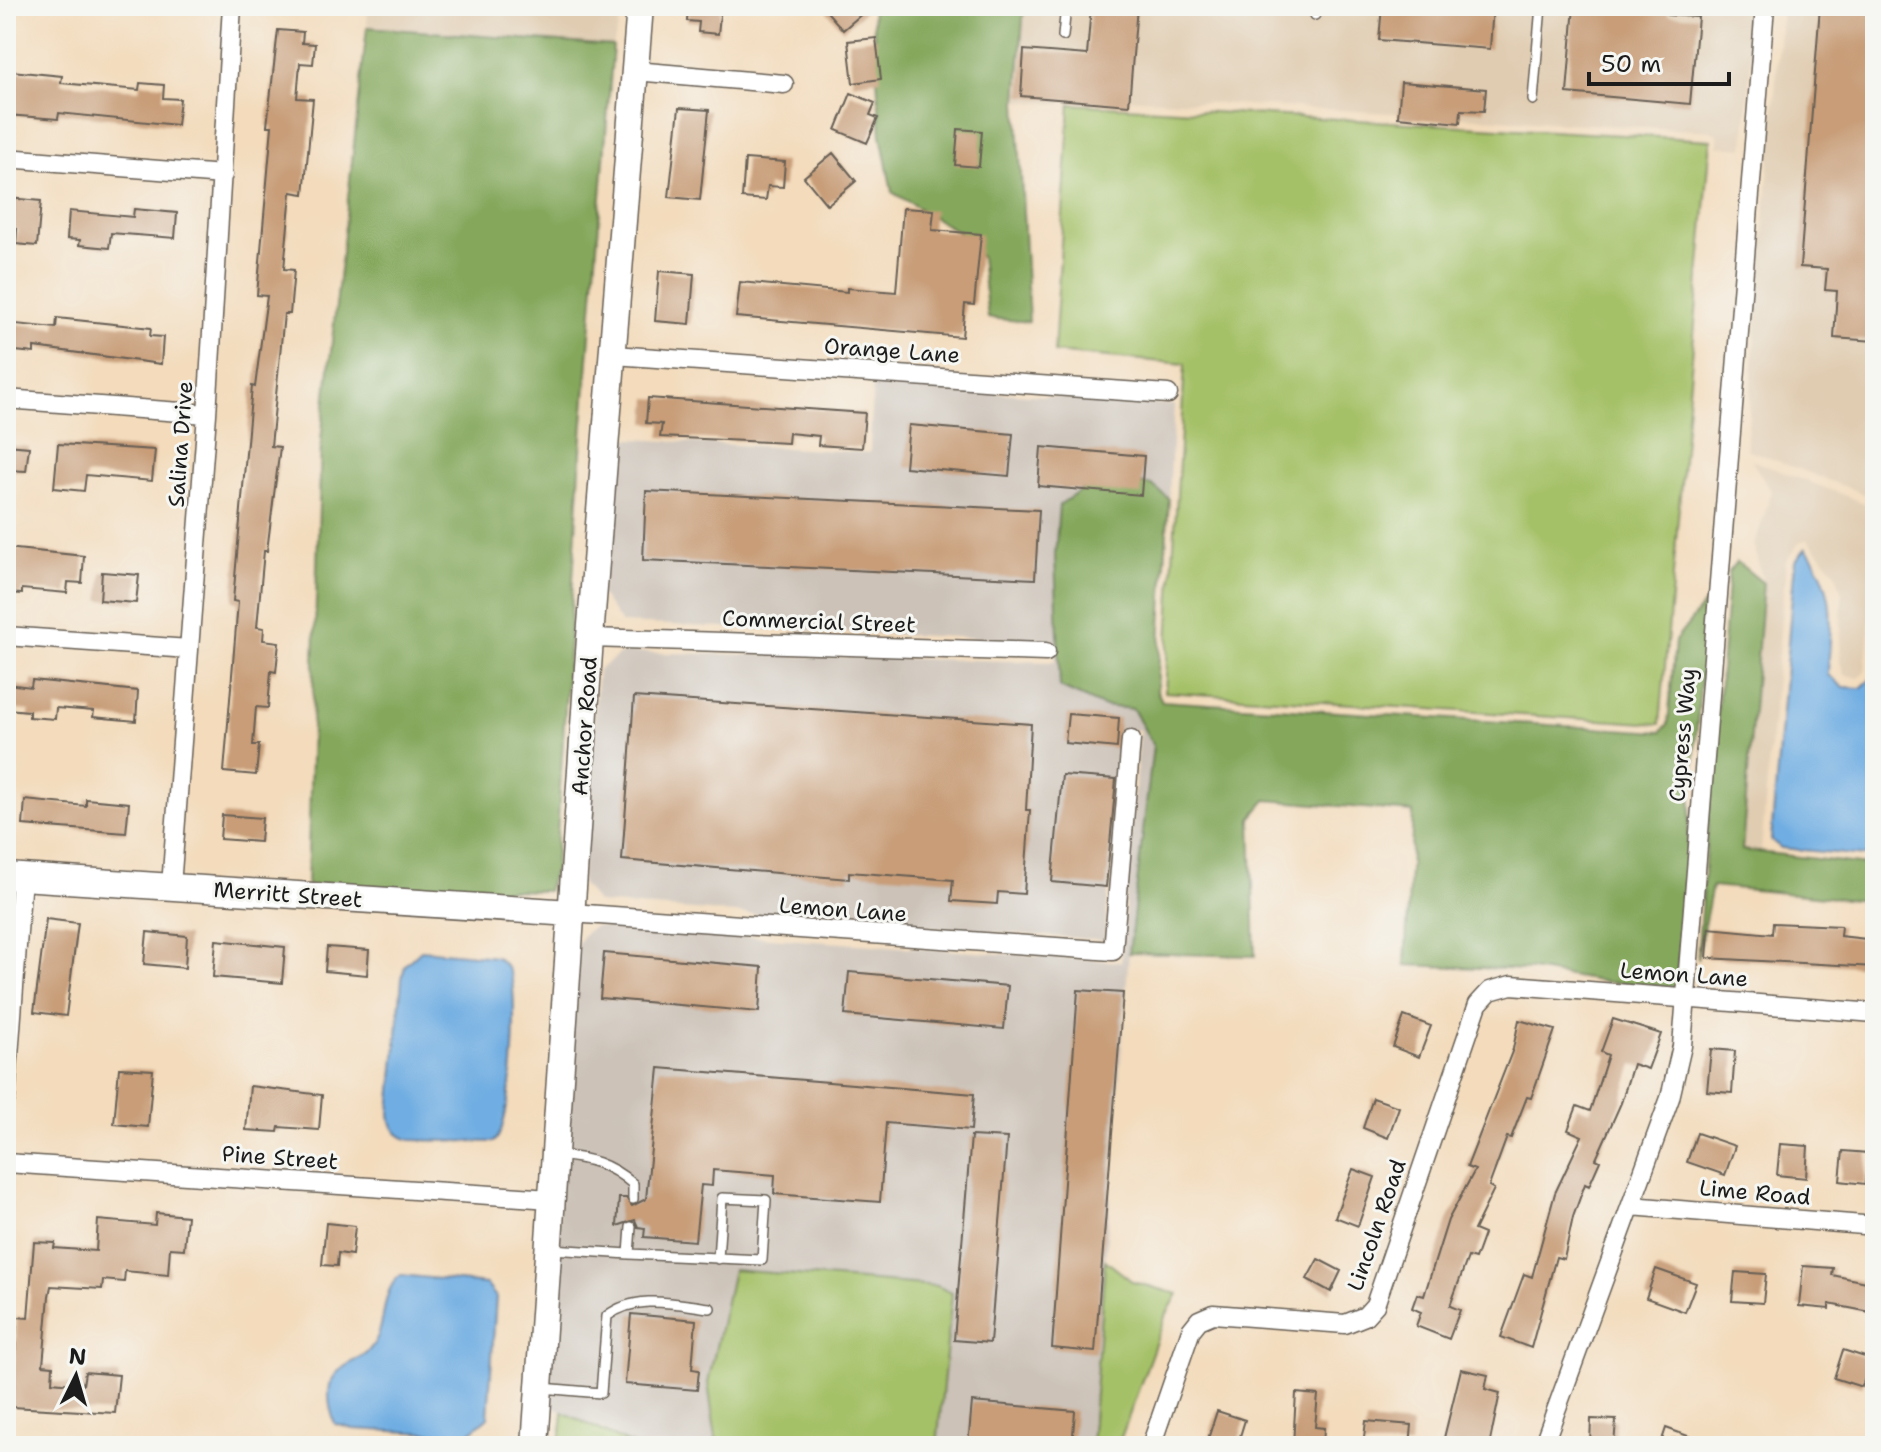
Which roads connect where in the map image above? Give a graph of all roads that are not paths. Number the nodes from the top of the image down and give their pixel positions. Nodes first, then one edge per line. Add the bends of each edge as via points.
1 (232, 6) edge
2 (640, 6) edge
3 (1066, 6) edge
4 (1541, 6) edge
5 (1765, 6) edge
6 (1063, 36) dead end
7 (635, 71) junction
8 (784, 84) dead end
9 (1533, 100) dead end
10 (6, 158) edge
11 (223, 175) junction
12 (614, 355) junction
13 (1168, 394) dead end
14 (6, 399) edge
15 (207, 414) junction
16 (6, 636) edge
17 (590, 638) junction
18 (189, 649) junction
19 (1046, 652) dead end
20 (1131, 740) dead end
21 (14, 876) edge
22 (171, 886) junction
23 (571, 913) junction
24 (1490, 991) joint
25 (1685, 998) junction
26 (1875, 1013) edge
27 (6, 1098) edge
28 (554, 1154) junction
29 (6, 1163) edge
30 (551, 1199) junction
31 (633, 1199) dead end
32 (1631, 1206) junction
33 (1875, 1226) edge
34 (631, 1227) dead end
35 (547, 1249) junction
36 (629, 1254) junction
37 (718, 1259) junction
38 (710, 1308) dead end
39 (538, 1388) junction
40 (535, 1446) edge
41 (1151, 1446) edge
42 (1543, 1446) edge

1 - 11 street, Salina Drive
2 - 7 street, Anchor Road
3 - 6 lane
4 - 9 lane
5 - 25 street, Cypress Way
7 - 8 street
7 - 12 street, Anchor Road
10 - 11 street
11 - 15 street, Salina Drive
12 - 13 street, Orange Lane
12 - 17 street, Anchor Road
14 - 15 street
15 - 18 street, Salina Drive
16 - 18 street
17 - 19 street, Commercial Street
17 - 23 street, Anchor Road
18 - 22 street, Salina Drive
20 - 23 street, Lemon Lane via 1113,951
21 - 22 street, Merritt Street
21 - 27 street
22 - 23 street, Merritt Street
23 - 28 street, Anchor Road
24 - 25 street, Lemon Lane via 1511,985
24 - 41 street, Lincoln Road via 1478,1004 1375,1305 1345,1324 1213,1314 1199,1320
25 - 26 street, Lemon Lane
25 - 32 street, Cypress Way via 1682,1046 1670,1098
28 - 30 street, Anchor Road
28 - 31 lane via 614,1167 633,1184
29 - 30 street, Pine Street
30 - 35 street, Anchor Road
32 - 33 street, Lime Road
32 - 42 street, Cypress Way
34 - 36 lane
35 - 36 lane
35 - 39 street, Anchor Road
36 - 37 lane
37 - 37 lane via 762,1260 766,1200 722,1198
38 - 39 lane via 643,1301 615,1310 607,1316 601,1393
39 - 40 street, Anchor Road

